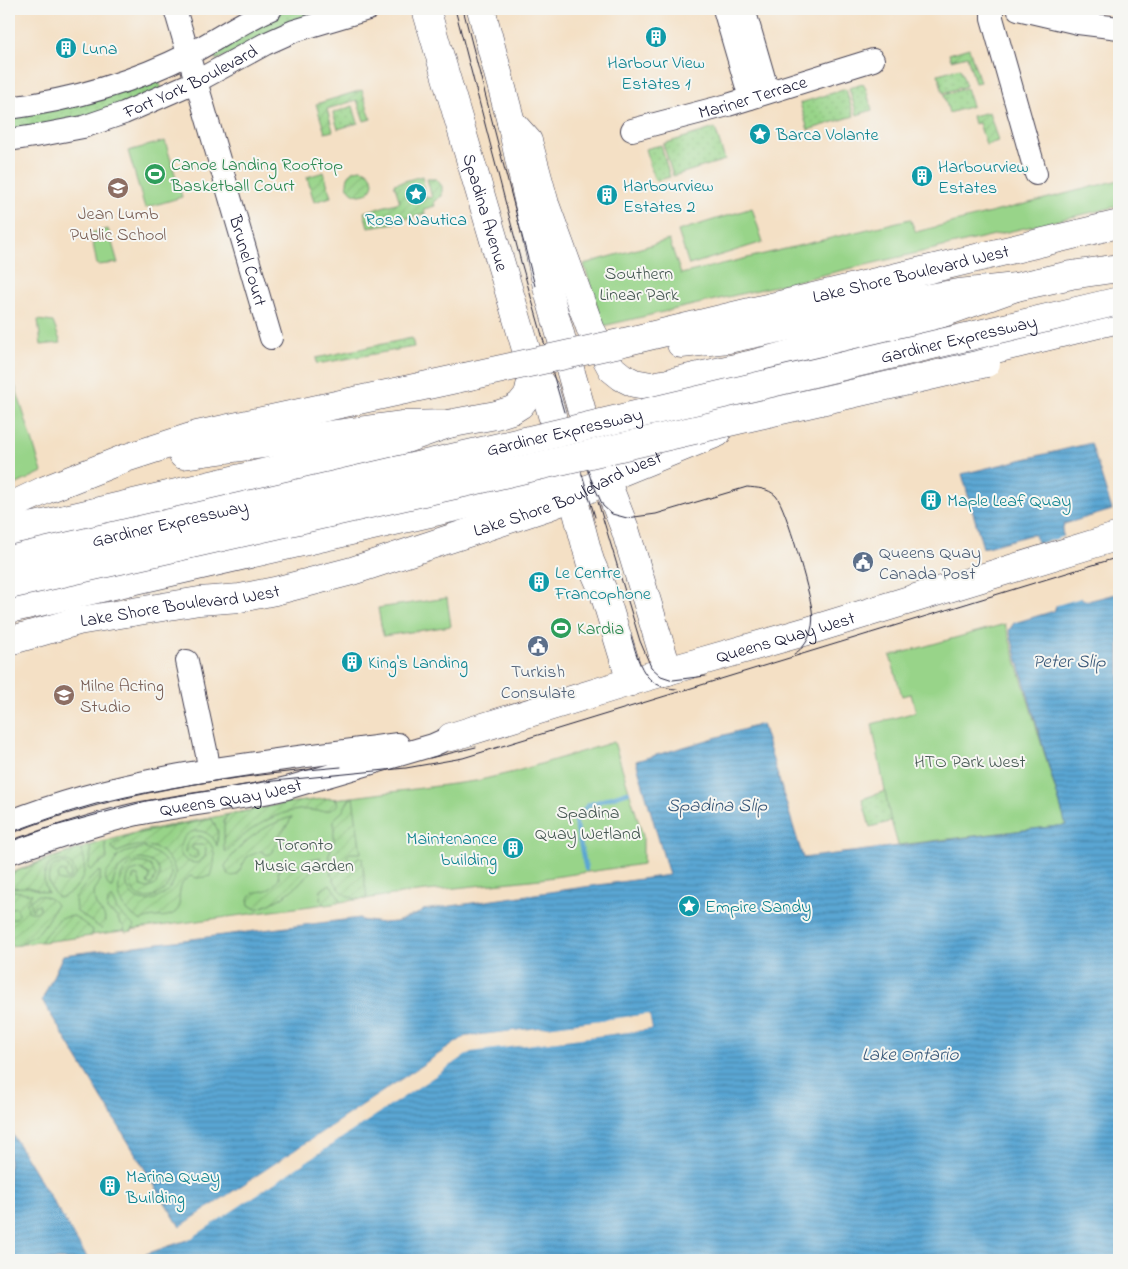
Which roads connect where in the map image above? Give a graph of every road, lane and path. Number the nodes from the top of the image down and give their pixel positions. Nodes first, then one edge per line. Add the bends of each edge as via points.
1 (175, 9) edge
2 (271, 9) edge
3 (368, 9) edge
4 (426, 9) edge
5 (481, 9) edge
6 (724, 9) edge
7 (744, 9) edge
8 (992, 9) edge
9 (1018, 9) edge
10 (1119, 28) edge
11 (873, 60) dead end
12 (193, 67) junction
13 (759, 95) junction
14 (9, 108) edge
15 (510, 122) junction
16 (632, 130) dead end
17 (9, 140) edge
18 (1036, 174) dead end
19 (1119, 224) edge
20 (1119, 268) edge
21 (1016, 287) junction
22 (1119, 301) edge
23 (1119, 319) edge
24 (1119, 329) edge
25 (271, 338) dead end
26 (620, 343) junction
27 (533, 373) junction
28 (581, 408) dead end
29 (552, 415) dead end
30 (448, 424) junction
31 (126, 458) junction
32 (604, 472) junction
33 (570, 484) junction
34 (9, 507) edge
35 (9, 532) edge
36 (1119, 536) edge
37 (9, 560) edge
38 (9, 585) edge
39 (9, 609) edge
40 (9, 641) edge
41 (187, 661) dead end
42 (668, 671) junction
43 (631, 682) junction
44 (451, 737) junction
45 (209, 770) junction
46 (9, 822) edge
47 (9, 853) edge

1 - 12 street, Brunel Court
2 - 12 street, Fort York Boulevard
3 - 12 street, Fort York Boulevard
4 - 27 main road, Spadina Avenue
5 - 15 main road
6 - 13 street
7 - 13 street
8 - 18 street
9 - 10 street via 1078,23
11 - 13 street, Mariner Terrace
12 - 14 street, Fort York Boulevard via 120,82 84,95
12 - 17 street, Fort York Boulevard via 124,113 83,127
12 - 25 street, Brunel Court
13 - 16 street, Mariner Terrace
15 - 21 main road via 528,141 545,204 591,330 612,369 634,383 650,386 749,365 937,315
15 - 28 main road via 537,248
19 - 26 main road, Lake Shore Boulevard West
20 - 21 main road
21 - 26 main road via 908,300 728,338 663,346
22 - 37 main road, Gardiner Expressway, bridge
23 - 32 main road, Lake Shore Boulevard West via 826,389 621,472
24 - 38 main road, Gardiner Expressway, bridge via 1018,355
26 - 31 main road, Lake Shore Boulevard West, bridge via 197,435
27 - 29 main road, Spadina Avenue via 545,390
27 - 30 main road via 528,395 512,410
30 - 31 main road via 401,425 189,454
30 - 35 main road via 400,442
31 - 34 main road, Lake Shore Boulevard West
32 - 33 main road, Lake Shore Boulevard West
32 - 42 main road via 625,528
33 - 39 main road via 491,499
33 - 40 main road, Lake Shore Boulevard West via 506,521 352,571 240,598 199,601 78,621
33 - 43 main road via 590,561 604,592
36 - 42 main road, Queens Quay West
41 - 45 street
42 - 43 main road, Queens Quay West
43 - 44 main road, Queens Quay West
44 - 45 street, Queens Quay West
44 - 47 street, Queens Quay West via 287,788 136,815
45 - 46 street, Queens Quay West via 121,787

